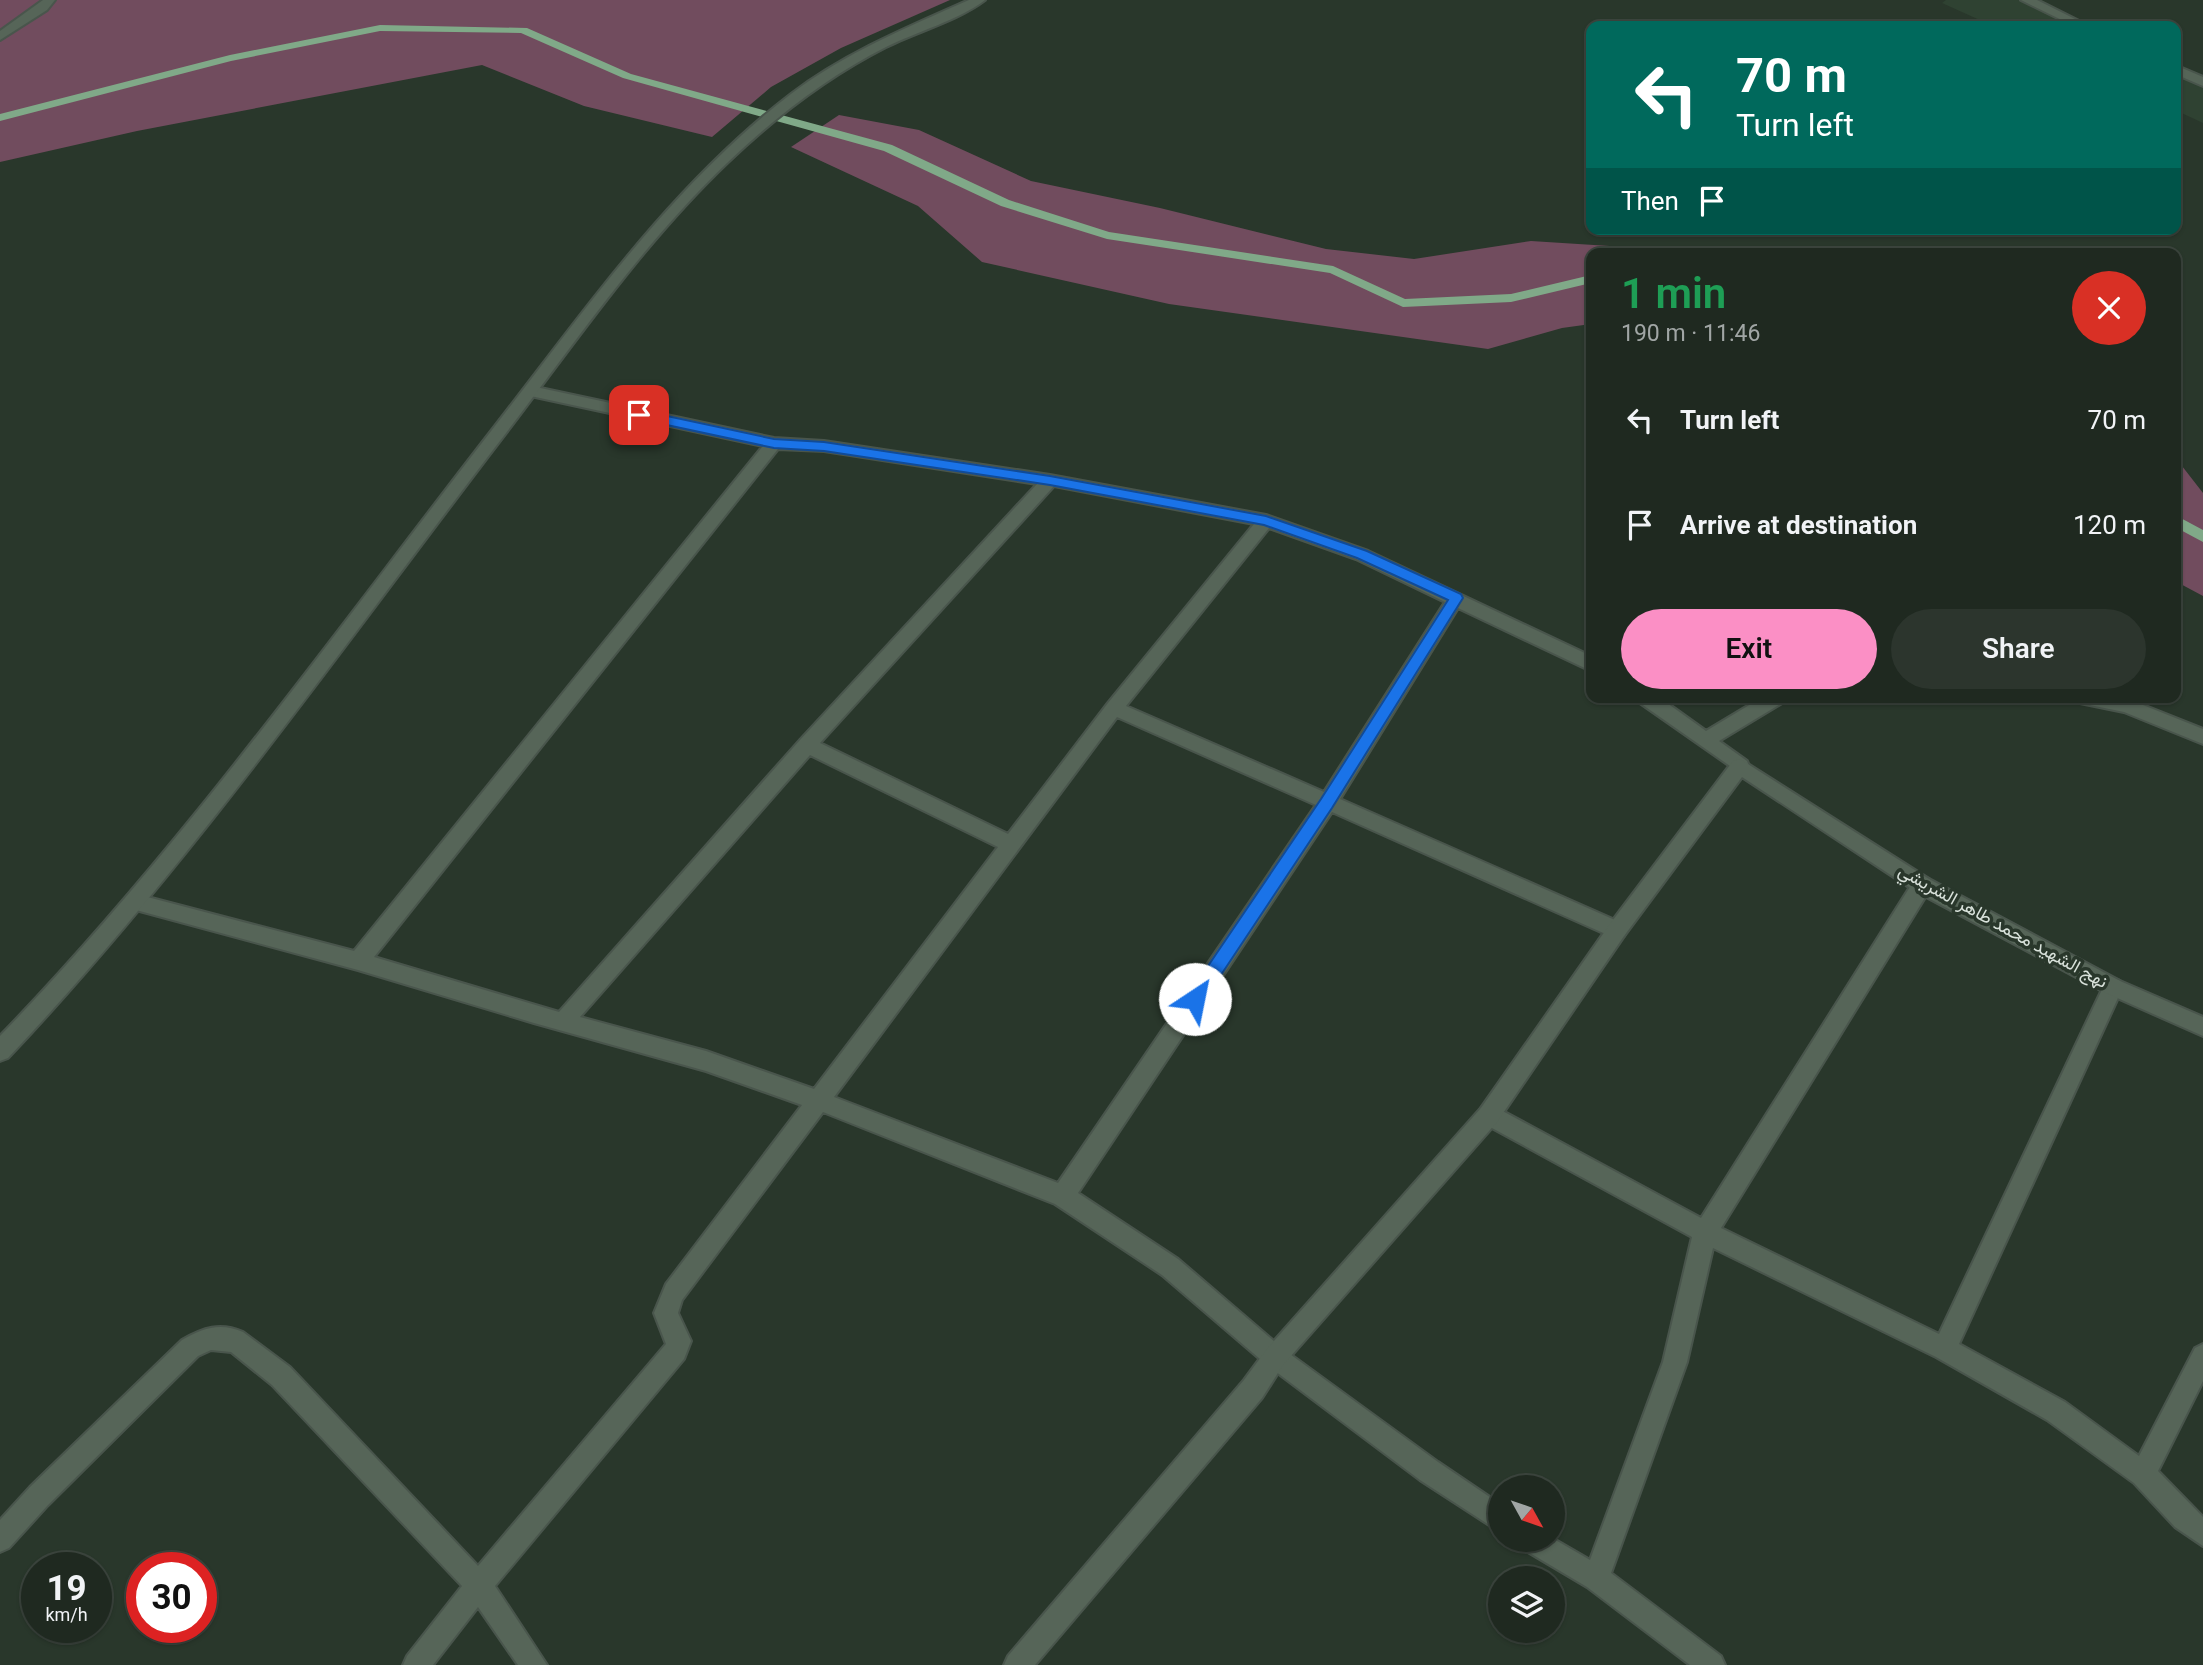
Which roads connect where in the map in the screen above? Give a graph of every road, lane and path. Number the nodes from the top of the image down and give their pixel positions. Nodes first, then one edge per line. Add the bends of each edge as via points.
1 (49, 0) edge
2 (979, 0) edge
3 (2026, 0) edge
4 (2072, 21) edge
5 (0, 36) edge
6 (2181, 72) edge
7 (2203, 82) edge
8 (531, 391) junction
9 (774, 443) junction
10 (1050, 480) junction
11 (1266, 521) junction
12 (1456, 598) junction
13 (1586, 662) edge
14 (1653, 703) edge
15 (1768, 703) edge
16 (2112, 703) edge
17 (1114, 708) junction
18 (2203, 737) edge
19 (1705, 741) junction
20 (807, 745) junction
21 (1740, 766) junction
22 (1327, 804) junction
23 (1011, 845) junction
24 (1922, 885) junction
25 (136, 902) junction
26 (1617, 930) junction
27 (358, 961) junction
28 (2113, 987) junction
29 (563, 1022) junction
30 (2203, 1027) edge
31 (0, 1051) edge
32 (817, 1100) junction
33 (1489, 1115) junction
34 (1063, 1196) junction
35 (1705, 1232) junction
36 (1944, 1349) junction
37 (2203, 1356) edge
38 (1275, 1357) junction
39 (2143, 1474) junction
40 (1488, 1510) edge
41 (2203, 1533) edge
42 (0, 1539) edge
43 (1552, 1552) edge
44 (1596, 1578) junction
45 (479, 1585) junction
46 (416, 1665) edge
47 (534, 1665) edge
48 (1017, 1665) edge
49 (1712, 1665) edge

1 - 5 street
2 - 8 street via 873,48 799,94 747,136 649,241
3 - 4 street
6 - 7 street
8 - 9 street
8 - 25 street
9 - 10 street via 824,446
9 - 27 street
10 - 11 street
10 - 20 street
11 - 12 street via 1362,555
11 - 17 street
12 - 13 street
12 - 22 street
14 - 19 street, نهج الشهيد محمد طاهر الشريشي
15 - 19 street
16 - 18 street
17 - 22 street
17 - 23 street
19 - 21 street, نهج الشهيد محمد طاهر الشريشي
20 - 23 street
20 - 29 street
21 - 24 street, نهج الشهيد محمد طاهر الشريشي
21 - 26 street
22 - 26 street
22 - 34 street
23 - 32 street
24 - 28 street, نهج الشهيد محمد طاهر الشريشي
24 - 35 street
25 - 27 street
25 - 31 street
26 - 33 street
27 - 29 street
28 - 30 street, نهج الشهيد محمد طاهر الشريشي
28 - 36 street
29 - 32 street via 706,1061
32 - 34 street
32 - 45 street via 665,1307 665,1317 678,1341 677,1351
33 - 35 street
33 - 38 street
34 - 38 street via 1170,1267
35 - 36 street
35 - 44 street via 1675,1362
36 - 39 street via 2056,1410
37 - 39 street
38 - 40 street
38 - 48 street via 1253,1389
39 - 41 street
42 - 45 street via 190,1348 209,1338 235,1340 281,1376
43 - 44 street
44 - 49 street
45 - 46 street
45 - 47 street

